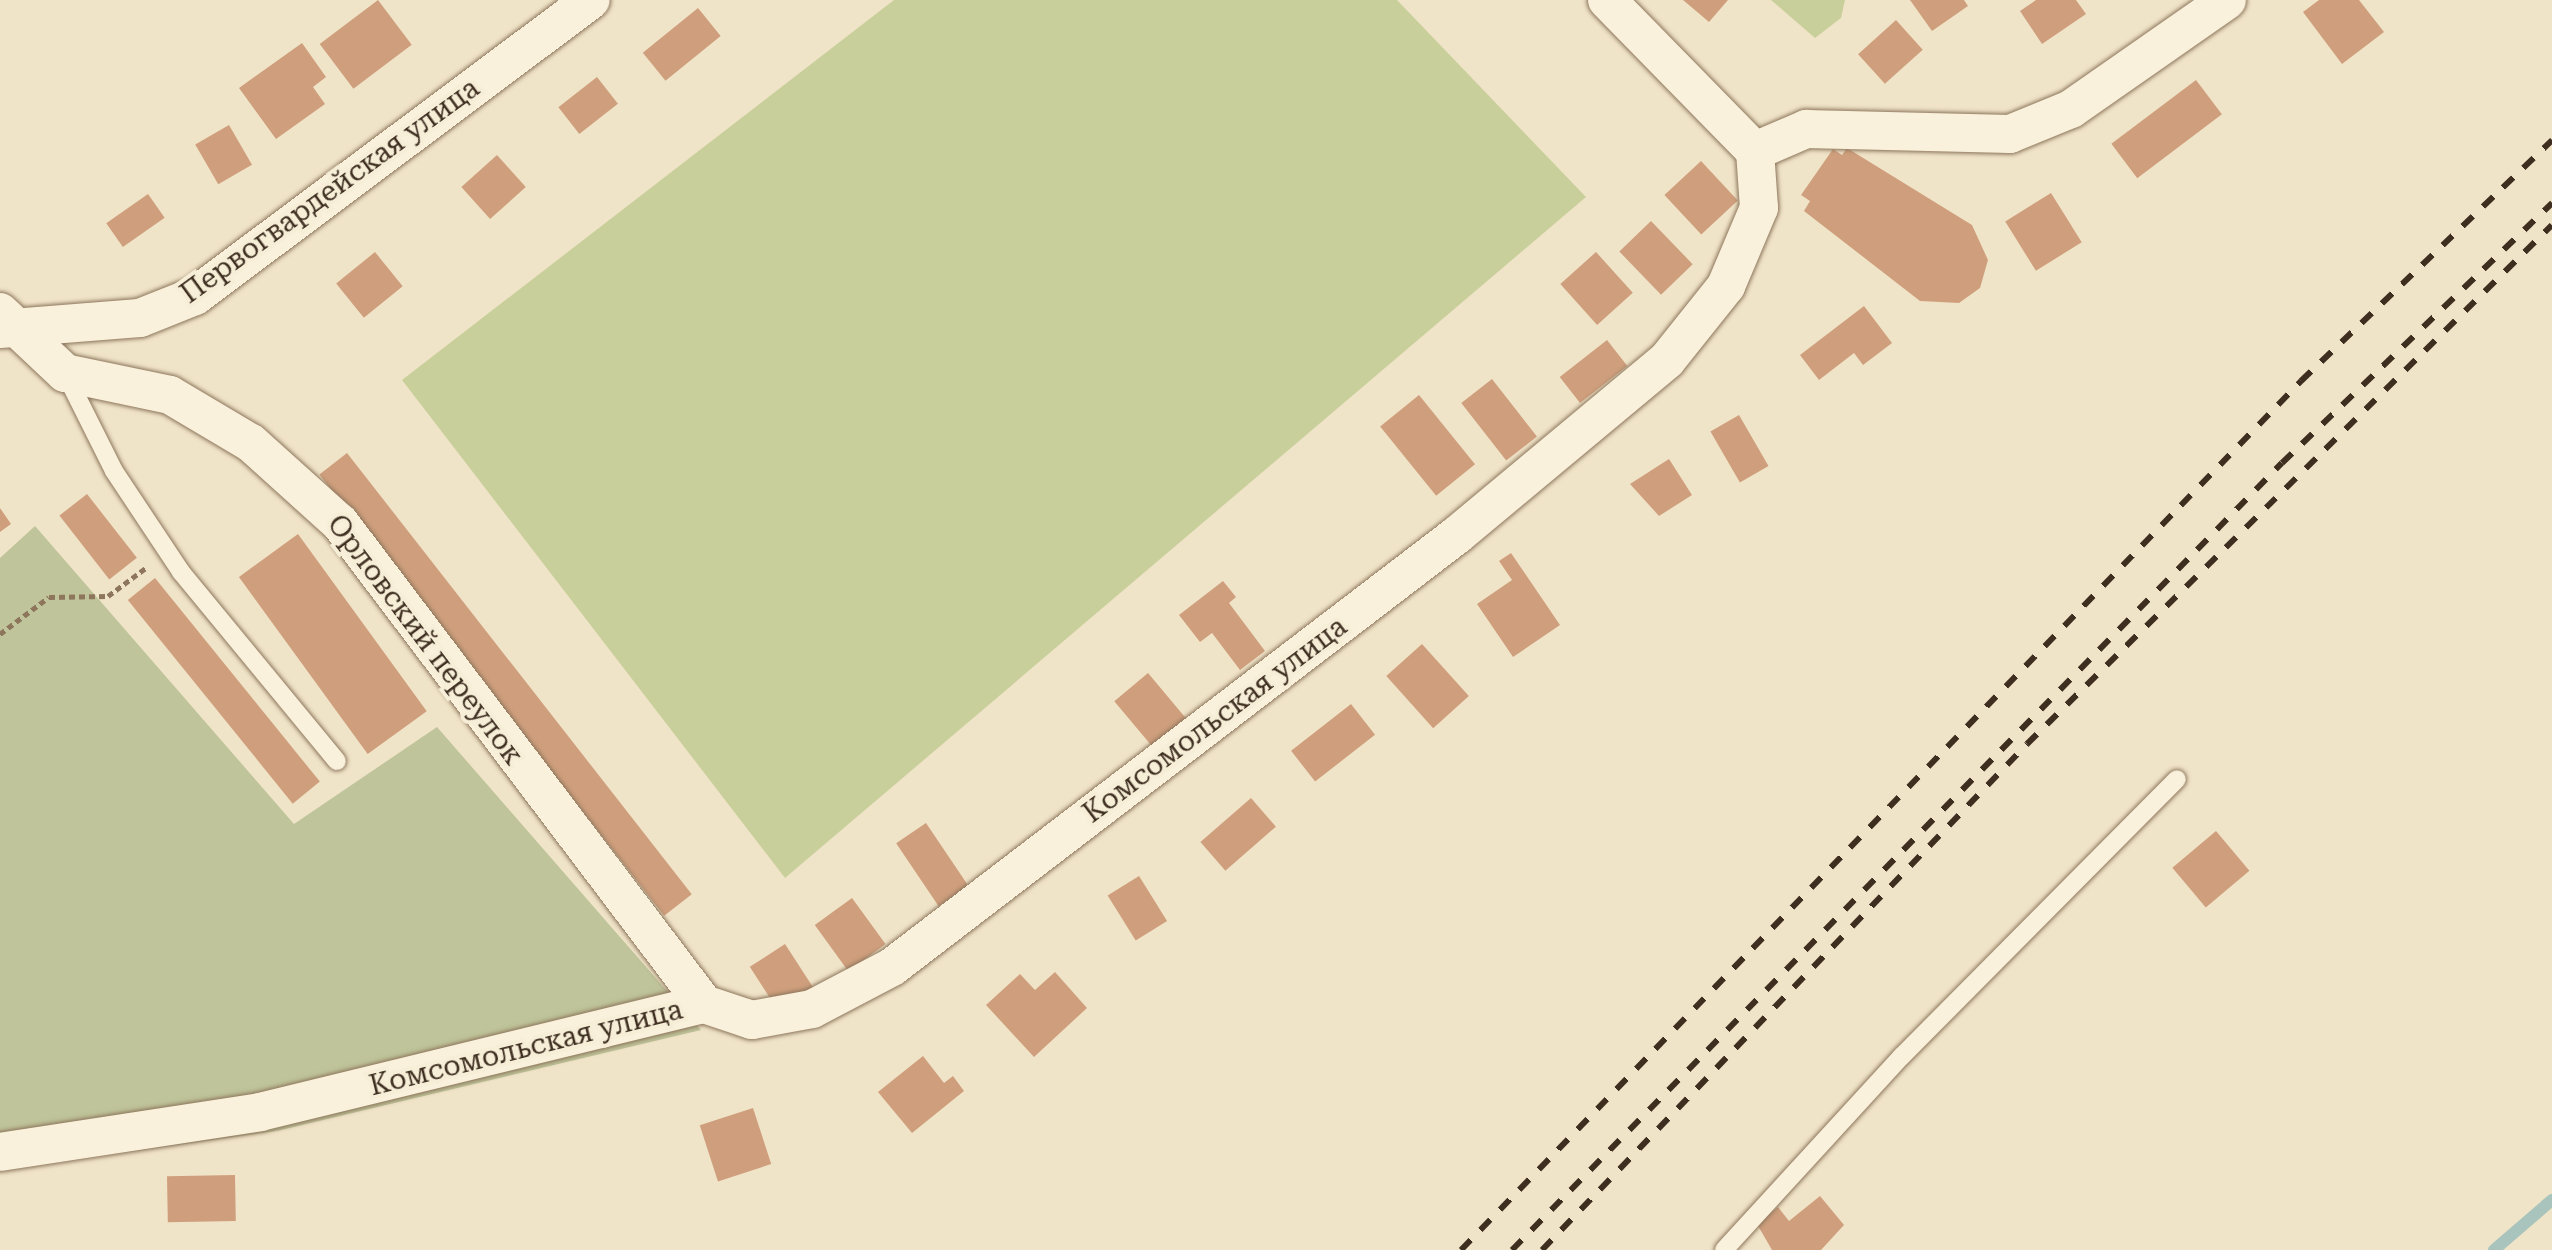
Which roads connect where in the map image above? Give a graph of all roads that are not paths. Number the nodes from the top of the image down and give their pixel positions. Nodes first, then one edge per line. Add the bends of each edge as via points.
1 (590, 0) edge
2 (1607, 0) edge
3 (2227, 0) edge
4 (1755, 151) junction
5 (5, 322) edge
6 (65, 373) junction
7 (337, 761) dead end
8 (2177, 779) dead end
9 (704, 1004) junction
10 (0, 1152) edge
11 (1724, 1250) edge

1 - 5 street, Первогвардейская улица via 195,296 140,318
2 - 4 street
3 - 4 street via 2071,109 2010,134 1806,129
4 - 9 street, Комсомольская улица via 1759,208 1726,286 1667,360 1457,535 892,967 812,1009 752,1020
5 - 6 street
6 - 7 lane via 114,471 168,553
6 - 9 street, Орловский переулок via 170,395 251,443 340,523
8 - 11 lane via 1902,1056
9 - 10 street, Комсомольская улица via 260,1112

